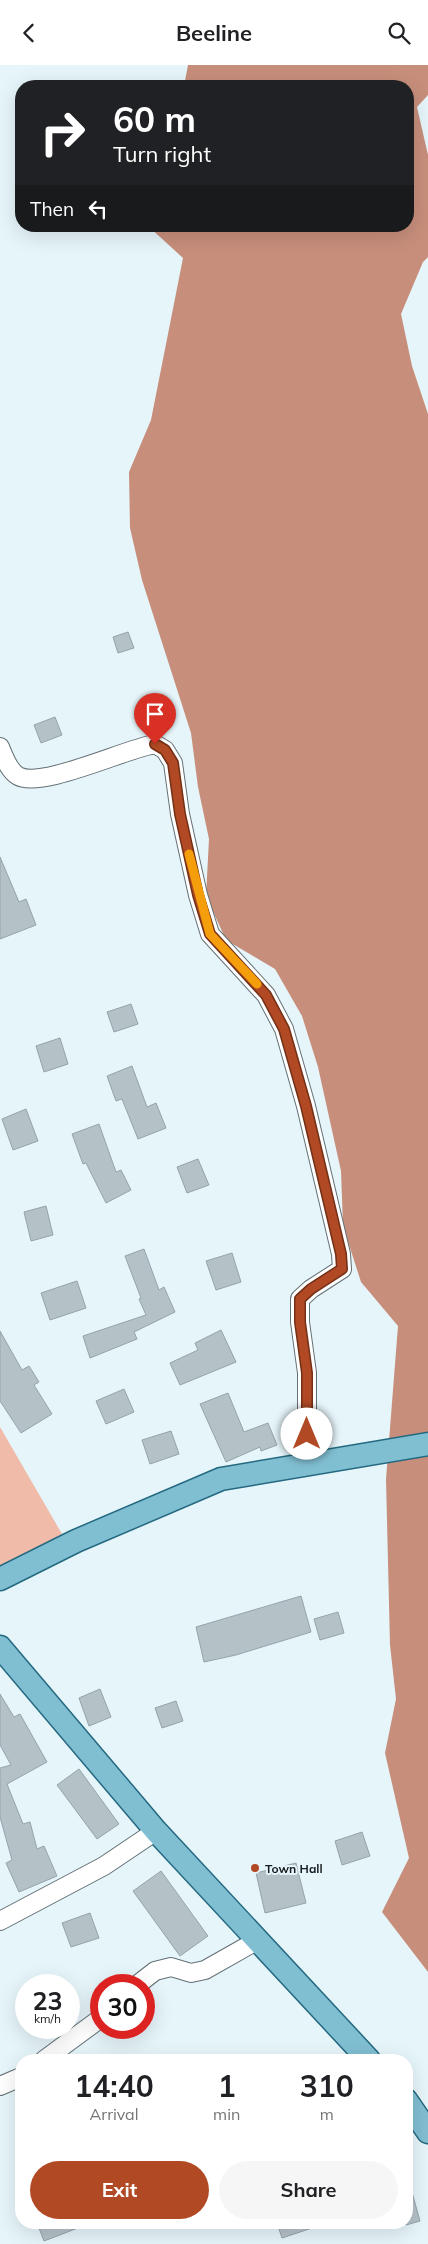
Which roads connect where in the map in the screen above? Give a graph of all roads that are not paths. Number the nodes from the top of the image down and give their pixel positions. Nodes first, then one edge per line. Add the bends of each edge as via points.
1 (0, 747) edge
2 (428, 1444) edge
3 (307, 1464) junction
4 (0, 1579) edge
5 (0, 1647) edge
6 (156, 1831) junction
7 (0, 1921) edge
8 (258, 1940) junction
9 (151, 1974) edge
10 (90, 2026) edge
11 (52, 2054) edge
12 (363, 2054) edge
13 (15, 2080) edge
14 (0, 2086) edge
15 (413, 2110) edge
16 (428, 2132) edge

1 - 3 street via 6,763 18,776 33,780 68,773 155,744 165,750 173,763 180,814 210,934 266,995 284,1029 341,1254 342,1269 300,1299 307,1373
2 - 3 main road
3 - 4 main road via 221,1479 76,1541
5 - 6 main road
6 - 7 street via 104,1866
6 - 8 main road
8 - 9 street via 205,1970 191,1973 171,1967
8 - 12 main road
10 - 11 street
13 - 14 street
15 - 16 main road

